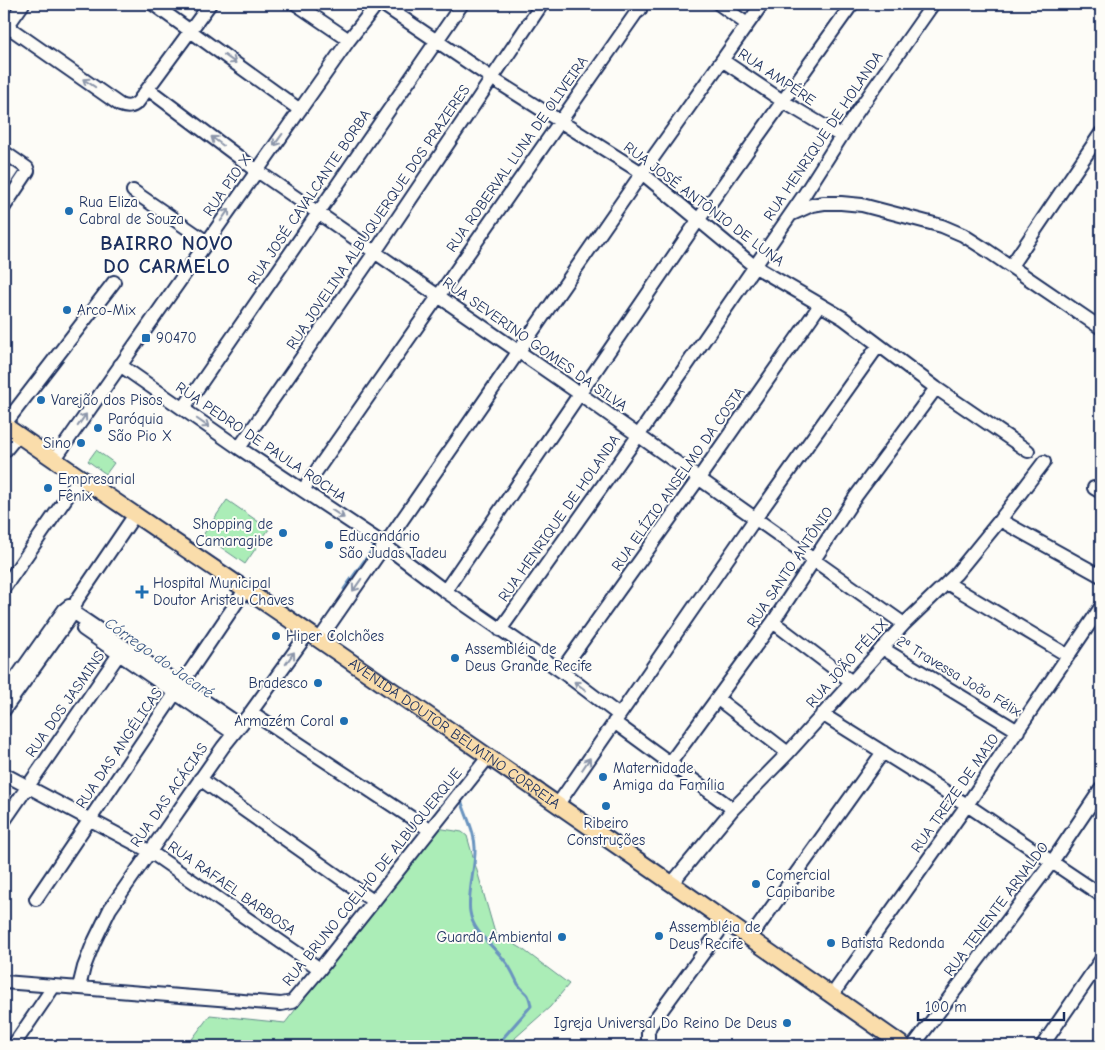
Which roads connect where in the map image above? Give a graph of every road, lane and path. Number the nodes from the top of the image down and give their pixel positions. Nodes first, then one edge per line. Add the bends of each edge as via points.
1 (23, 4) edge
2 (152, 4) edge
3 (210, 4) edge
4 (296, 4) edge
5 (377, 4) edge
6 (382, 4) edge
7 (462, 4) edge
8 (542, 4) edge
9 (719, 4) edge
10 (762, 4) edge
11 (852, 4) edge
12 (933, 4) edge
13 (640, 10) dead end
14 (747, 24) junction
15 (5, 28) edge
16 (190, 30) junction
17 (349, 40) junction
18 (436, 40) junction
19 (722, 60) junction
20 (493, 79) junction
21 (148, 89) junction
22 (784, 102) junction
23 (300, 110) junction
24 (561, 121) junction
25 (1101, 133) edge
26 (841, 136) junction
27 (4, 152) edge
28 (256, 170) junction
29 (642, 173) junction
30 (133, 191) dead end
31 (4, 207) edge
32 (317, 213) junction
33 (790, 215) junction
34 (699, 219) junction
35 (207, 242) junction
36 (375, 252) junction
37 (754, 266) junction
38 (1011, 266) junction
39 (114, 282) dead end
40 (438, 296) junction
41 (820, 305) junction
42 (1101, 328) edge
43 (878, 346) junction
44 (519, 353) junction
45 (120, 365) junction
46 (936, 388) junction
47 (580, 394) junction
48 (183, 408) junction
49 (4, 425) edge
50 (18, 435) junction
51 (638, 436) junction
52 (239, 448) junction
53 (1028, 451) dead end
54 (4, 452) edge
55 (54, 460) junction
56 (1044, 462) dead end
57 (80, 478) junction
58 (699, 478) junction
59 (303, 490) junction
60 (134, 516) junction
61 (754, 519) junction
62 (1000, 520) junction
63 (385, 545) junction
64 (814, 559) junction
65 (1101, 576) edge
66 (947, 583) junction
67 (4, 588) edge
68 (245, 590) junction
69 (445, 591) junction
70 (1101, 607) edge
71 (71, 610) junction
72 (773, 622) junction
73 (904, 624) junction
74 (500, 630) junction
75 (314, 636) junction
76 (882, 648) junction
77 (119, 654) junction
78 (1067, 655) junction
79 (561, 671) junction
80 (852, 682) junction
81 (177, 689) junction
82 (4, 695) edge
83 (718, 699) junction
84 (4, 710) edge
85 (251, 712) junction
86 (822, 714) junction
87 (616, 719) junction
88 (236, 729) junction
89 (1018, 731) junction
90 (883, 752) junction
91 (788, 753) junction
92 (489, 756) junction
93 (670, 763) junction
94 (4, 774) edge
95 (200, 779) junction
96 (28, 787) junction
97 (1101, 789) edge
98 (558, 804) junction
99 (967, 805) junction
100 (733, 809) junction
101 (4, 821) edge
102 (90, 821) junction
103 (430, 830) junction
104 (149, 852) junction
105 (1052, 862) junction
106 (672, 883) junction
107 (1101, 895) edge
108 (36, 899) dead end
109 (373, 901) junction
110 (726, 922) junction
111 (750, 938) junction
112 (1101, 960) edge
113 (320, 969) junction
114 (4, 982) edge
115 (54, 986) junction
116 (79, 987) junction
117 (832, 996) junction
118 (903, 1045) edge
119 (13, 1046) edge
120 (648, 1046) edge
121 (1042, 1046) edge

1 - 15 street
2 - 16 street
3 - 16 street
4 - 17 street
5 - 17 street, RUA PIO X
6 - 18 street, RUA JOSÉ ANTÔNIO DE LUNA
7 - 18 street, RUA JOSÉ CAVALCANTE BORBA
8 - 20 street, RUA JOVELINA ALBUQUERQUE DOS PRAZERES
9 - 14 street
10 - 14 street, RUA DAS ACÁCIAS
11 - 22 street
12 - 26 street, RUA HENRIQUE DE HOLANDA
13 - 24 street, RUA ROBERVAL LUNA DE OLIVEIRA
14 - 19 street, RUA DAS ACÁCIAS
21 -> 15 street via 130,107 120,105
16 - 21 street
16 -> 23 street
17 - 23 street, RUA PIO X
18 - 20 street, RUA JOSÉ ANTÔNIO DE LUNA
18 - 32 street, RUA JOSÉ CAVALCANTE BORBA
19 - 22 street, RUA AMPÉRE
19 - 29 street, RUA DAS ACÁCIAS
20 - 24 street, RUA JOSÉ ANTÔNIO DE LUNA
20 - 36 street, RUA JOVELINA ALBUQUERQUE DOS PRAZERES
28 -> 21 street, RUA SEVERINO GOMES DA SILVA
22 - 26 street, RUA AMPÉRE
22 - 34 street
23 -> 28 street, RUA PIO X
24 - 29 street, RUA JOSÉ ANTÔNIO DE LUNA
24 - 40 street, RUA ROBERVAL LUNA DE OLIVEIRA
25 - 38 street
26 - 33 street, RUA HENRIQUE DE HOLANDA
27 - 31 street via 28,171
28 - 32 street, RUA SEVERINO GOMES DA SILVA
35 -> 28 street, RUA PIO X
29 - 34 street, RUA JOSÉ ANTÔNIO DE LUNA
29 - 44 street, RUA DAS ACÁCIAS
30 - 35 street
32 - 36 street, RUA SEVERINO GOMES DA SILVA
32 - 48 street, RUA JOSÉ CAVALCANTE BORBA
33 - 37 street, RUA HENRIQUE DE HOLANDA
33 - 38 street via 824,203 862,206 942,226 963,235
34 - 37 street, RUA JOSÉ ANTÔNIO DE LUNA
34 - 47 street
35 - 45 street, RUA PIO X
36 - 40 street, RUA SEVERINO GOMES DA SILVA
36 - 52 street, RUA JOVELINA ALBUQUERQUE DOS PRAZERES
37 - 41 street, RUA JOSÉ ANTÔNIO DE LUNA
37 - 51 street, RUA HENRIQUE DE HOLANDA
38 - 42 street
39 - 49 street
40 - 44 street, RUA SEVERINO GOMES DA SILVA
40 - 59 street, RUA ROBERVAL LUNA DE OLIVEIRA
41 - 43 street, RUA JOSÉ ANTÔNIO DE LUNA via 843,318
41 - 58 street, RUA ELÍZIO ANSELMO DA COSTA
43 - 46 street, RUA JOSÉ ANTÔNIO DE LUNA
43 - 61 street
44 - 47 street, RUA SEVERINO GOMES DA SILVA
44 - 63 street, RUA DAS ACÁCIAS
45 - 48 street, RUA PEDRO DE PAULA ROCHA
55 -> 45 street, RUA PIO X
46 - 53 street, RUA JOSÉ ANTÔNIO DE LUNA
46 - 64 street, RUA SANTO ANTÔNIO
47 - 51 street, RUA SEVERINO GOMES DA SILVA
47 - 69 street
48 -> 52 street, RUA PEDRO DE PAULA ROCHA
49 - 50 main road, AVENIDA DOUTOR BELMINO CORREIA
50 - 54 street
50 - 55 main road, AVENIDA DOUTOR BELMINO CORREIA
51 - 58 street, RUA SEVERINO GOMES DA SILVA
51 - 74 street, RUA HENRIQUE DE HOLANDA
52 - 59 street, RUA PEDRO DE PAULA ROCHA
55 - 57 main road, AVENIDA DOUTOR BELMINO CORREIA
56 - 62 street, RUA JOÃO FÉLIX
57 - 60 main road, AVENIDA DOUTOR BELMINO CORREIA
57 - 67 street
58 - 61 street, RUA SEVERINO GOMES DA SILVA
58 - 79 street, RUA ELÍZIO ANSELMO DA COSTA
59 -> 63 street, RUA PEDRO DE PAULA ROCHA
60 - 68 main road, AVENIDA DOUTOR BELMINO CORREIA
60 - 71 street
61 - 64 street, RUA SEVERINO GOMES DA SILVA
61 - 87 street
62 - 65 street
62 - 66 street, RUA JOÃO FÉLIX
63 - 69 street, RUA PEDRO DE PAULA ROCHA
63 -> 75 street, RUA DAS ACÁCIAS
64 - 72 street, RUA SANTO ANTÔNIO
64 - 73 street, RUA SEVERINO GOMES DA SILVA
66 - 73 street, RUA JOÃO FÉLIX
66 - 78 street
68 - 75 main road, AVENIDA DOUTOR BELMINO CORREIA
68 - 81 street, RUA DAS ANGÉLICAS
69 - 74 street, RUA PEDRO DE PAULA ROCHA
70 - 78 street, RUA TREZE DE MAIO
71 - 77 street
71 - 81 street
71 - 82 street
71 - 84 street
72 - 80 street
72 - 83 street, RUA SANTO ANTÔNIO
73 - 76 street, RUA JOÃO FÉLIX
74 - 79 street, RUA PEDRO DE PAULA ROCHA
85 -> 75 street, RUA DAS ACÁCIAS
75 - 92 main road, AVENIDA DOUTOR BELMINO CORREIA
76 - 80 street, RUA JOÃO FÉLIX
76 - 89 street, 2ª Travessa João Félix
77 - 81 street
77 - 96 street, RUA DOS JASMINS
78 - 89 street, RUA TREZE DE MAIO
87 -> 79 street, RUA PEDRO DE PAULA ROCHA
80 - 86 street, RUA JOÃO FÉLIX
81 - 88 street
81 - 102 street, RUA DAS ANGÉLICAS
83 - 91 street
83 - 93 street, RUA SANTO ANTÔNIO
85 - 88 street, RUA DAS ACÁCIAS
85 - 103 street
86 - 90 street
86 - 91 street, RUA JOÃO FÉLIX
87 - 93 street, RUA PEDRO DE PAULA ROCHA
98 -> 87 street
88 - 95 street, RUA DAS ACÁCIAS
89 - 99 street, RUA TREZE DE MAIO
90 - 99 street
90 - 111 street
91 - 100 street, RUA JOÃO FÉLIX
92 - 98 main road, AVENIDA DOUTOR BELMINO CORREIA
92 - 103 street, RUA BRUNO COELHO DE ALBUQUERQUE
93 - 100 street, RUA PEDRO DE PAULA ROCHA
94 - 96 street, RUA RAFAEL BARBOSA
95 - 104 street, RUA DAS ACÁCIAS
95 - 109 street
96 - 101 street, RUA DOS JASMINS
96 - 102 street, RUA RAFAEL BARBOSA
97 - 105 street, RUA TENENTE ARNALDO
98 - 106 main road, AVENIDA DOUTOR BELMINO CORREIA
99 - 105 street
99 - 117 street, RUA TREZE DE MAIO
100 - 106 street, RUA JOÃO FÉLIX
102 - 104 street, RUA RAFAEL BARBOSA
102 - 108 street, RUA DAS ANGÉLICAS
103 - 109 street, RUA BRUNO COELHO DE ALBUQUERQUE
104 - 113 street, RUA RAFAEL BARBOSA
104 - 116 street, RUA DAS ACÁCIAS via 100,926
105 - 107 street
105 - 118 street, RUA TENENTE ARNALDO
106 - 110 main road, AVENIDA DOUTOR BELMINO CORREIA
109 - 113 street, RUA BRUNO COELHO DE ALBUQUERQUE
110 - 111 main road, AVENIDA DOUTOR BELMINO CORREIA
110 - 120 street via 650,1026
111 - 117 main road, AVENIDA DOUTOR BELMINO CORREIA
112 - 121 street
113 - 116 street, RUA BRUNO COELHO DE ALBUQUERQUE via 296,999 286,1004
114 - 115 street, RUA BRUNO COELHO DE ALBUQUERQUE
115 - 116 street, RUA BRUNO COELHO DE ALBUQUERQUE
115 - 119 street
117 - 118 main road, AVENIDA DOUTOR BELMINO CORREIA

